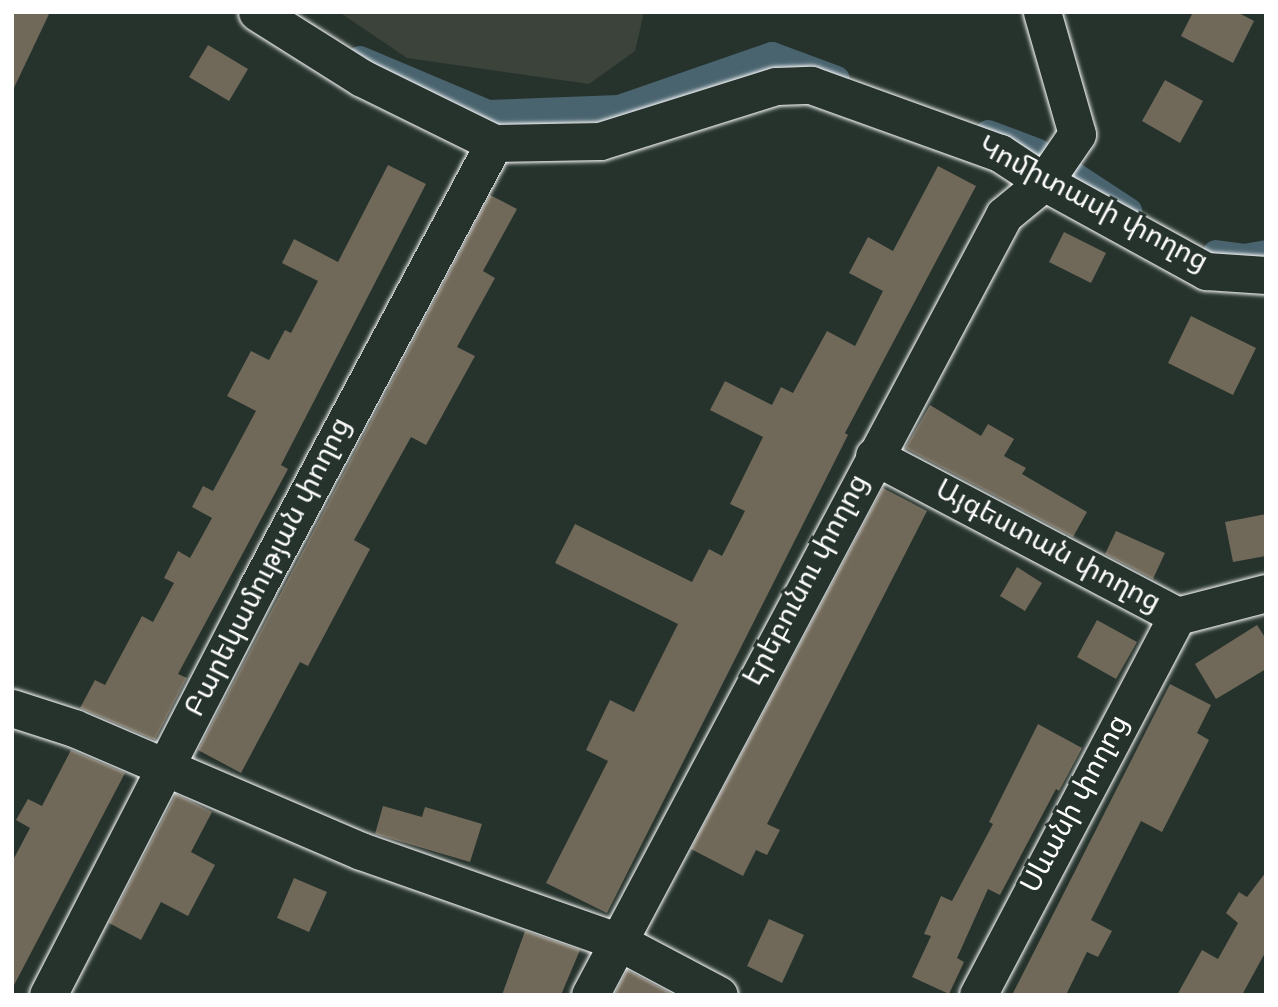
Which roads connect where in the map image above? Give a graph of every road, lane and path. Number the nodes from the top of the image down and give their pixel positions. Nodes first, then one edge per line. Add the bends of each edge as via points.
1 (257, 12) edge
2 (1042, 12) edge
3 (494, 143) junction
4 (1044, 182) junction
5 (1266, 275) edge
6 (874, 456) junction
7 (1266, 593) edge
8 (1177, 616) junction
9 (12, 708) edge
10 (166, 769) junction
11 (617, 941) junction
12 (48, 995) edge
13 (590, 995) edge
14 (719, 995) edge
15 (978, 995) edge

1 - 3 street, Կոմիտասի փողոց via 362,78
2 - 4 street, Էրեբունու փողոց via 1077,134
3 - 4 street, Կոմիտասի փողոց via 600,141 776,86 811,85 1000,153
3 - 10 street, Բարեկամության փողոց
4 - 5 street, Կոմիտասի փողոց via 1206,271
4 - 6 street, Էրեբունու փողոց via 1004,215
6 - 8 street, Այգեստան փողոց
6 - 11 street, Էրեբունու փողոց
7 - 8 street, Այգեստան փողոց
8 - 15 street, Սևանի փողոց
9 - 10 street via 74,728
10 - 11 street via 361,851
10 - 12 street, Բարեկամության փողոց
11 - 13 street, Էրեբունու փողոց
11 - 14 street

